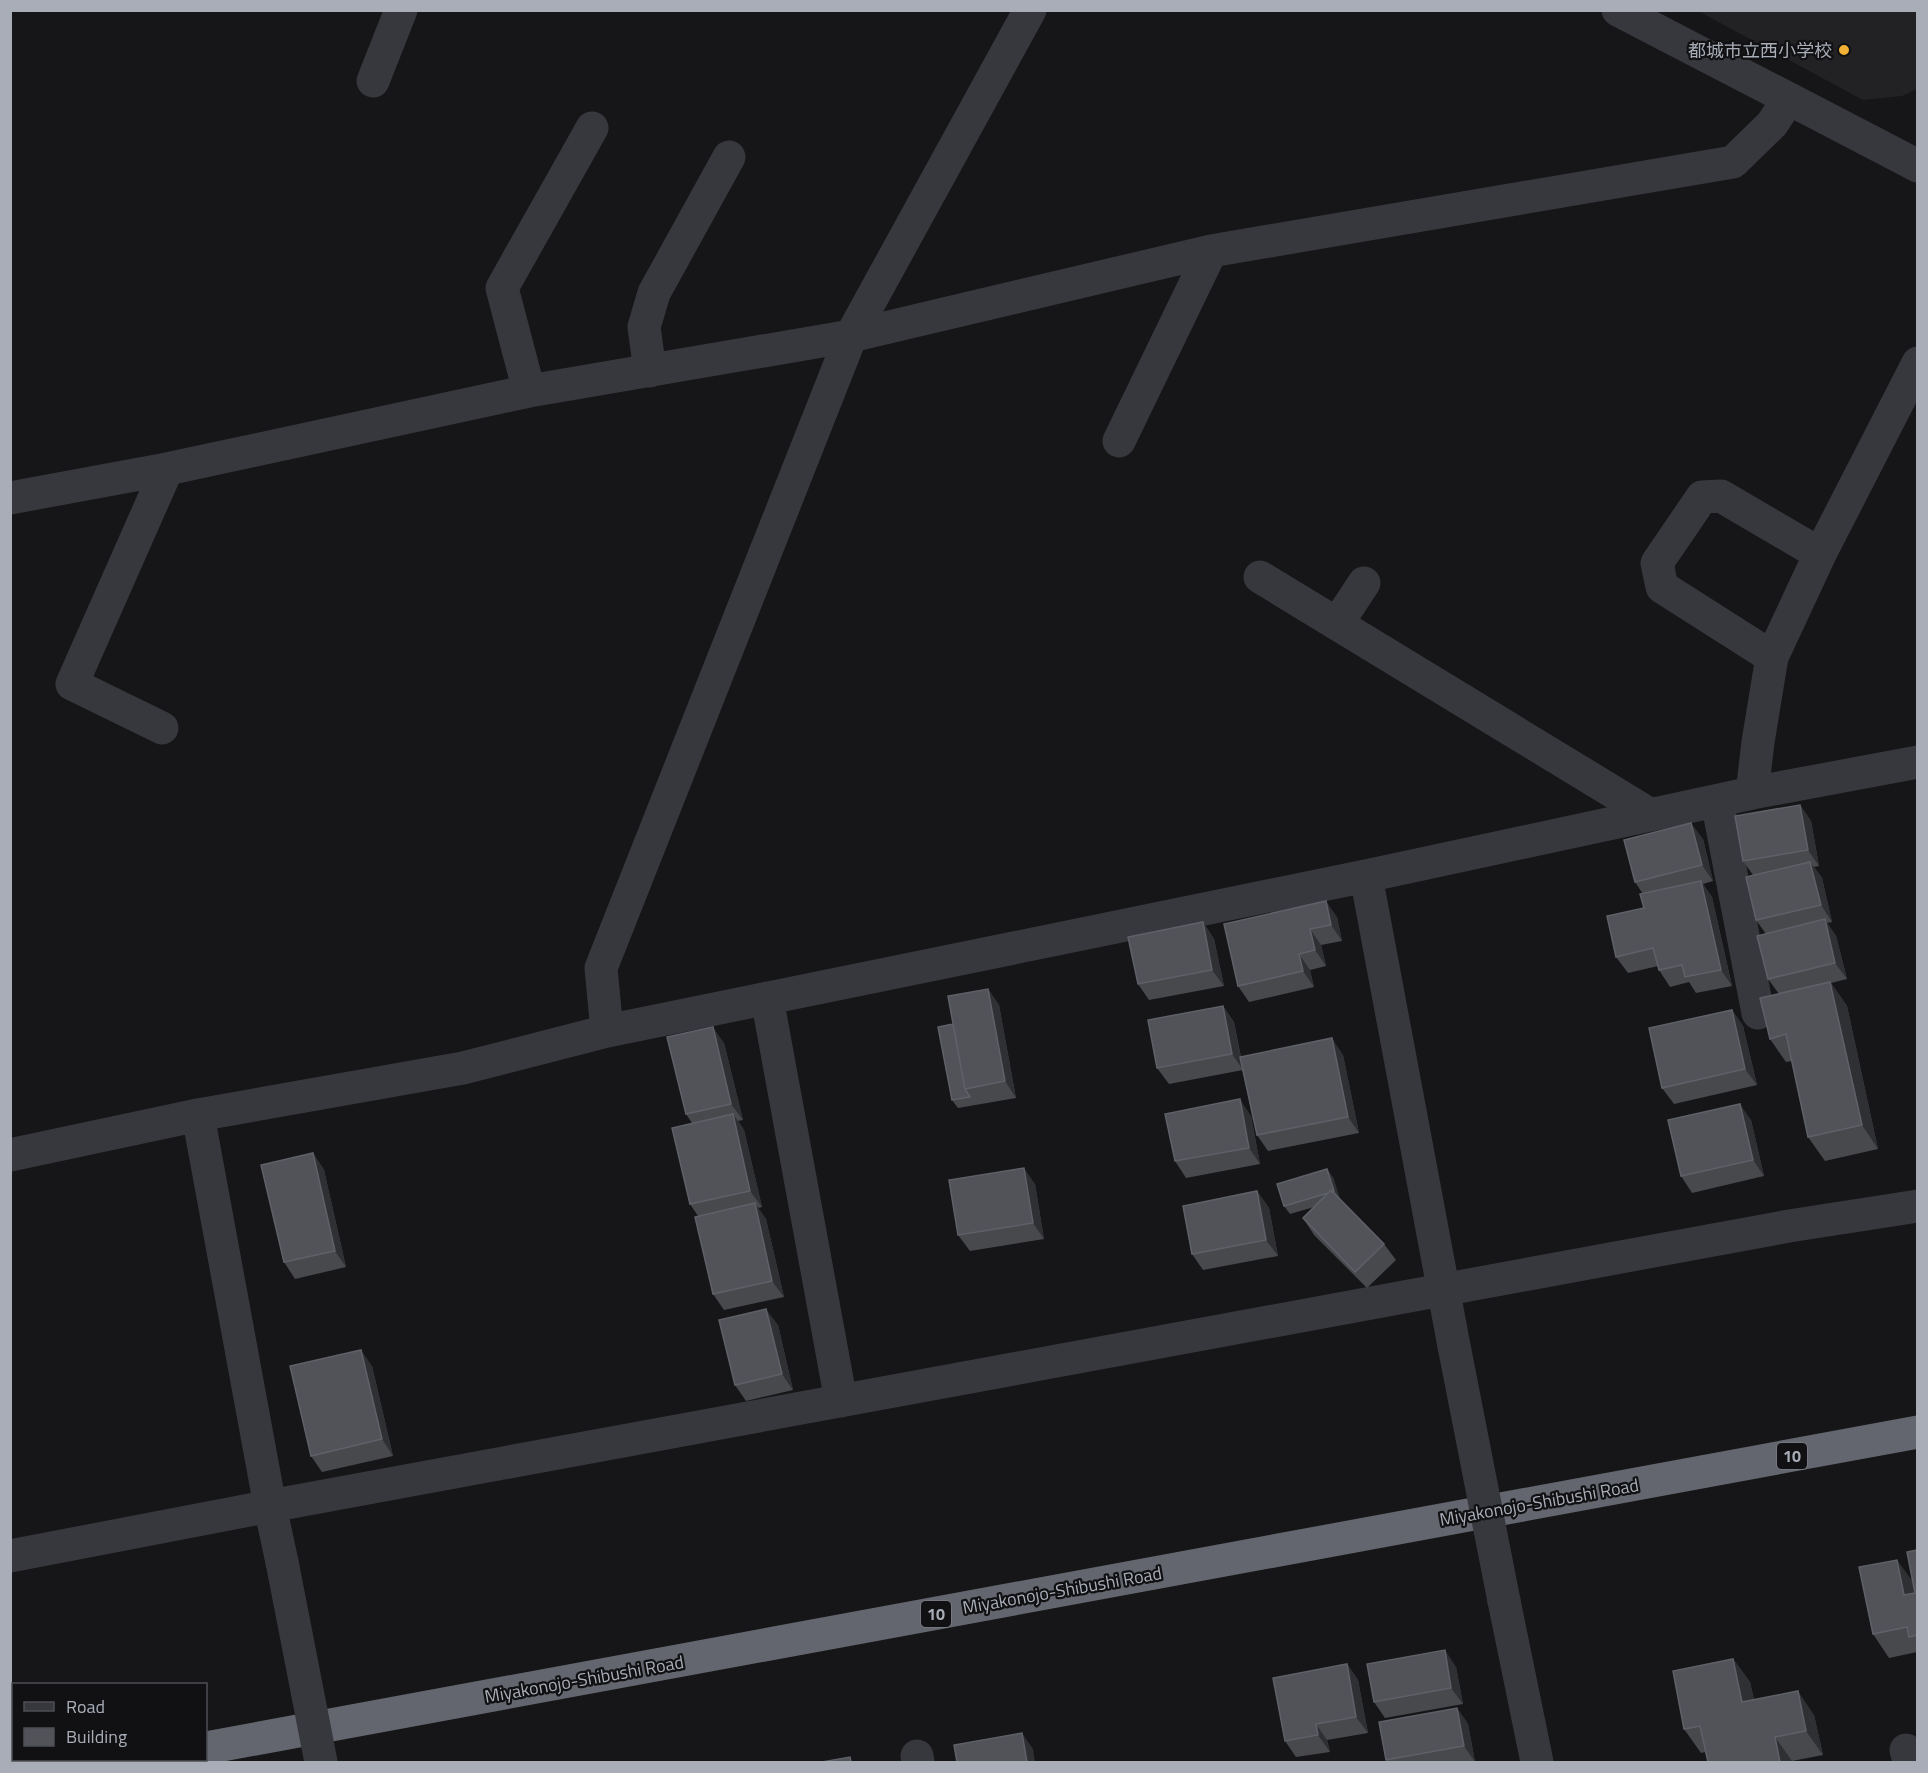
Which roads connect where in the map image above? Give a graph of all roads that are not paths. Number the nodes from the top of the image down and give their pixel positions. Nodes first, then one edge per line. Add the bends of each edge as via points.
1 (401, 10) edge
2 (1030, 10) edge
3 (1618, 10) edge
4 (373, 81) dead end
5 (1788, 100) junction
6 (592, 128) dead end
7 (729, 158) dead end
8 (1915, 161) edge
9 (1211, 251) junction
10 (851, 336) junction
11 (1917, 363) edge
12 (650, 371) junction
13 (530, 391) junction
14 (1119, 441) dead end
15 (167, 469) junction
16 (10, 498) edge
17 (1820, 554) junction
18 (1260, 577) dead end
19 (1364, 583) dead end
20 (1337, 624) junction
21 (1772, 657) junction
22 (162, 728) dead end
23 (1917, 762) edge
24 (1752, 793) junction
25 (1717, 801) junction
26 (1651, 815) junction
27 (1365, 876) junction
28 (767, 998) junction
29 (1758, 1013) edge
30 (607, 1031) junction
31 (198, 1115) junction
32 (10, 1155) edge
33 (1917, 1206) edge
34 (1442, 1290) junction
35 (841, 1401) junction
36 (1917, 1418) edge
37 (1917, 1432) edge
38 (1917, 1441) edge
39 (1666, 1479) junction
40 (270, 1506) junction
41 (10, 1556) edge
42 (207, 1748) edge
43 (321, 1762) edge
44 (1537, 1762) edge

1 - 4 street
2 - 10 street
3 - 5 street
5 - 8 street
5 - 9 street via 1772,124 1733,162
6 - 13 street via 502,288
7 - 12 street via 654,293 644,327
9 - 10 street
9 - 14 street
10 - 12 street
10 - 30 street via 601,968
11 - 17 street
12 - 13 street
13 - 15 street
15 - 16 street
15 - 22 street via 72,684
17 - 21 street
17 - 21 street via 1721,496 1702,497 1656,563 1662,587
18 - 20 street
19 - 20 street
20 - 26 street
21 - 24 street
23 - 24 street
24 - 25 street
25 - 26 street
25 - 29 street
26 - 27 street
27 - 28 street
27 - 34 street
28 - 30 street
28 - 35 street
30 - 31 street via 463,1068
31 - 32 street
31 - 40 street
33 - 34 street
34 - 35 street
34 - 44 street, bridge
35 - 40 street
36 - 39 highway
37 - 39 highway, Miyakonojo-Shibushi Road / 10
38 - 39 highway
39 - 42 highway, Miyakonojo-Shibushi Road / 10
40 - 41 street
40 - 43 street, bridge

